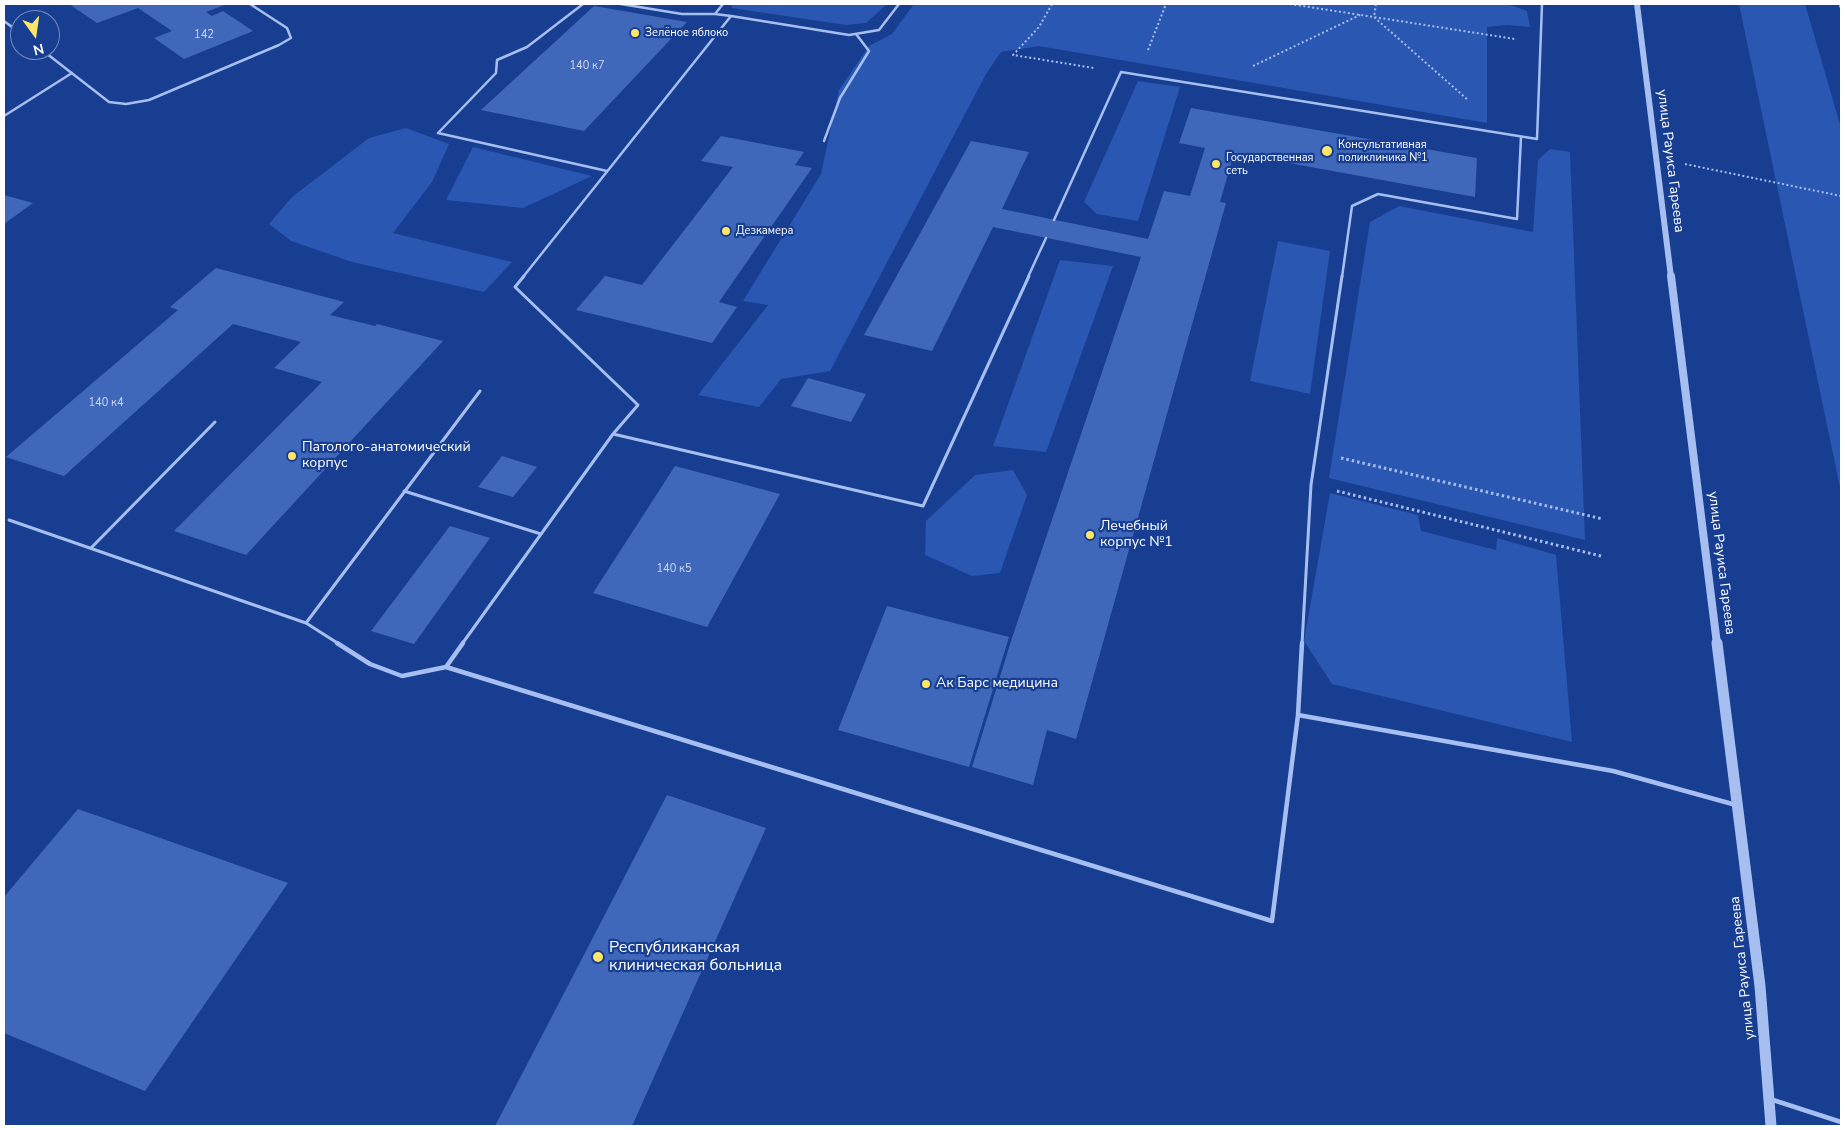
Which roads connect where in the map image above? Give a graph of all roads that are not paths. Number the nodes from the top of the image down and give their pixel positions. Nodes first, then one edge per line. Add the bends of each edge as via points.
1 (250, 4) edge
2 (583, 4) edge
3 (621, 4) edge
4 (724, 4) edge
5 (898, 4) edge
6 (1542, 4) edge
7 (1637, 4) edge
8 (714, 14) junction
9 (731, 16) junction
10 (856, 34) junction
11 (55, 60) edge
12 (72, 73) junction
13 (4, 116) edge
14 (1521, 137) junction
15 (824, 142) dead end
16 (607, 171) junction
17 (1054, 220) dead end
18 (1046, 238) dead end
19 (480, 391) dead end
20 (214, 422) dead end
21 (614, 434) junction
22 (404, 491) junction
23 (9, 520) dead end
24 (541, 534) junction
25 (90, 548) junction
26 (306, 623) junction
27 (446, 667) junction
28 (1298, 715) junction
29 (1738, 806) junction
30 (1768, 1098) junction
31 (1841, 1122) edge
32 (1771, 1126) edge

1 - 12 lane via 287,28 290,38 149,100 126,104 109,102
2 - 16 lane via 526,46 498,60 496,73 438,132
3 - 8 lane via 682,14
4 - 8 lane
5 - 10 lane via 878,30
6 - 14 lane via 1537,139
7 - 29 street, улица Рауиса Гареева
8 - 9 lane
9 - 10 lane
9 - 16 lane
10 - 15 lane via 869,51 840,98
11 - 12 lane
12 - 13 lane
14 - 17 lane via 1121,72
14 - 28 lane via 1517,219 1378,194 1352,206 1311,485
16 - 21 lane via 515,287 638,405
18 - 21 lane via 923,506
19 - 22 lane
20 - 25 lane
21 - 24 lane
22 - 24 lane
22 - 26 lane
23 - 25 lane
24 - 27 lane
25 - 26 lane
26 - 27 lane via 370,664 402,676
27 - 28 lane via 1272,921
28 - 29 lane via 1612,772
29 - 30 street, улица Рауиса Гареева via 1760,986
30 - 31 lane
30 - 32 street, улица Рауиса Гареева

